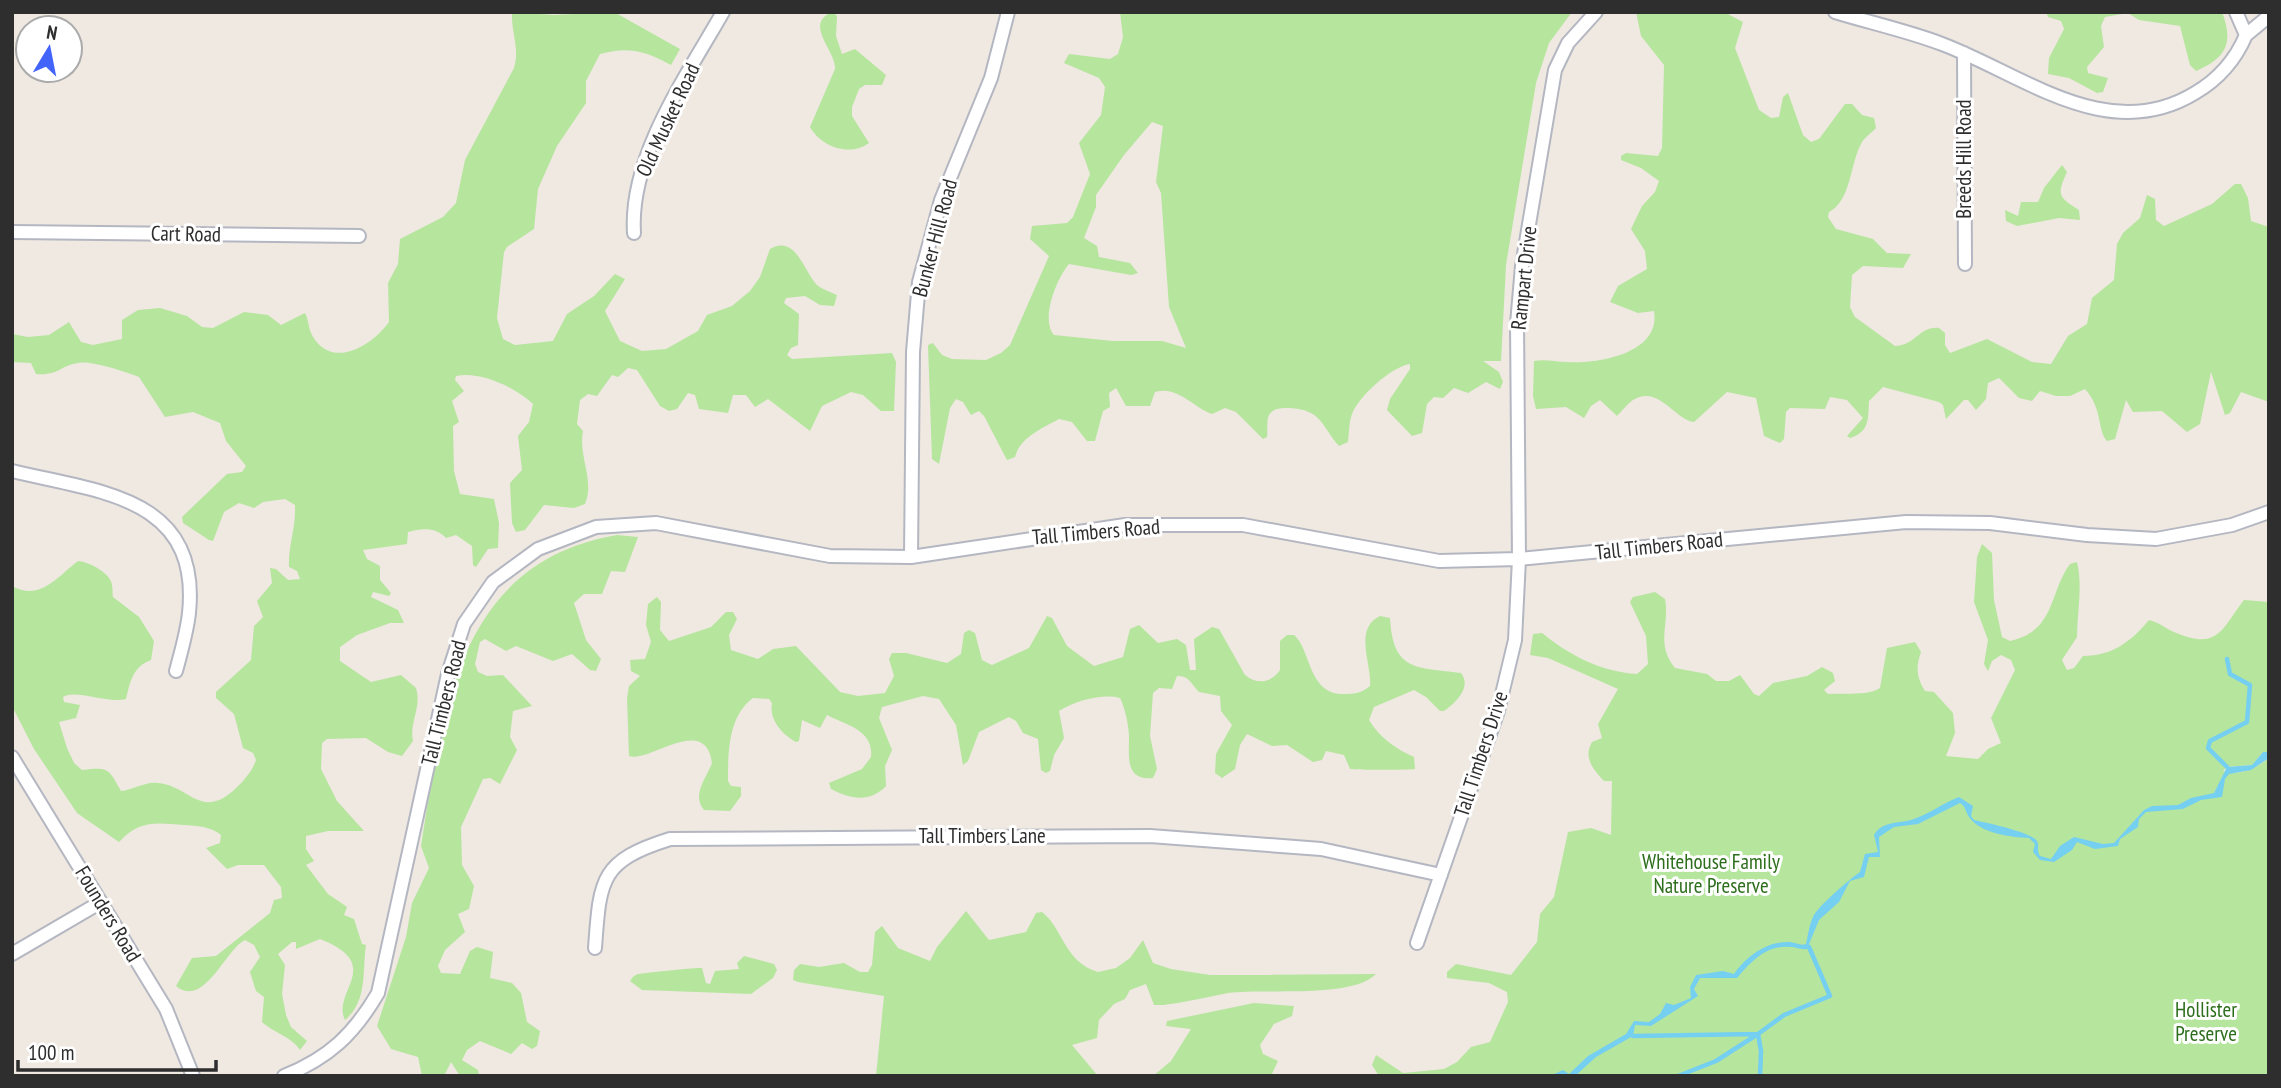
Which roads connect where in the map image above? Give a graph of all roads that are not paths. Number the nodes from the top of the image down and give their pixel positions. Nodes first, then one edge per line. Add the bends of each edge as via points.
1 (723, 12) edge
2 (1008, 12) edge
3 (1596, 12) edge
4 (1835, 12) edge
5 (2236, 12) edge
6 (2269, 16) edge
7 (2246, 35) junction
8 (1964, 54) junction
9 (12, 232) edge
10 (634, 233) dead end
11 (359, 236) dead end
12 (1965, 264) dead end
13 (12, 471) edge
14 (2269, 512) edge
15 (911, 557) junction
16 (1519, 559) junction
17 (176, 671) dead end
18 (12, 757) edge
19 (1441, 875) junction
20 (101, 902) junction
21 (1417, 943) dead end
22 (595, 948) dead end
23 (12, 954) edge
24 (193, 1076) edge
25 (284, 1076) edge

1 - 10 street, Old Musket Road via 673,100 639,175 632,208
2 - 15 street, Bunker Hill Road via 991,78 941,200 919,282 913,352
3 - 16 street, Rampart Drive via 1568,43 1555,70 1522,267 1517,324
4 - 8 street
5 - 7 street
6 - 7 street
7 - 8 street via 2236,56 2206,87 2163,108 2124,114 2073,104
8 - 12 street, Breeds Hill Road
9 - 11 street, Cart Road
13 - 17 street via 120,498 158,516 177,539 190,589
14 - 16 street, Tall Timbers Road via 2232,525 2156,539 1990,523 1906,522
15 - 16 street, Tall Timbers Road via 1125,525 1243,525 1439,561
15 - 25 street, Tall Timbers Road via 830,556 656,523 596,527 538,549 493,582 464,624 448,674 378,993 354,1031 311,1065
16 - 19 street, Tall Timbers Drive via 1515,640 1497,711
18 - 20 street, Founders Road
19 - 21 street, Tall Timbers Drive
19 - 22 street, Tall Timbers Lane via 1321,849 1150,836 670,839 634,850 610,869 599,896
20 - 23 street
20 - 24 street, Founders Road via 166,1009

